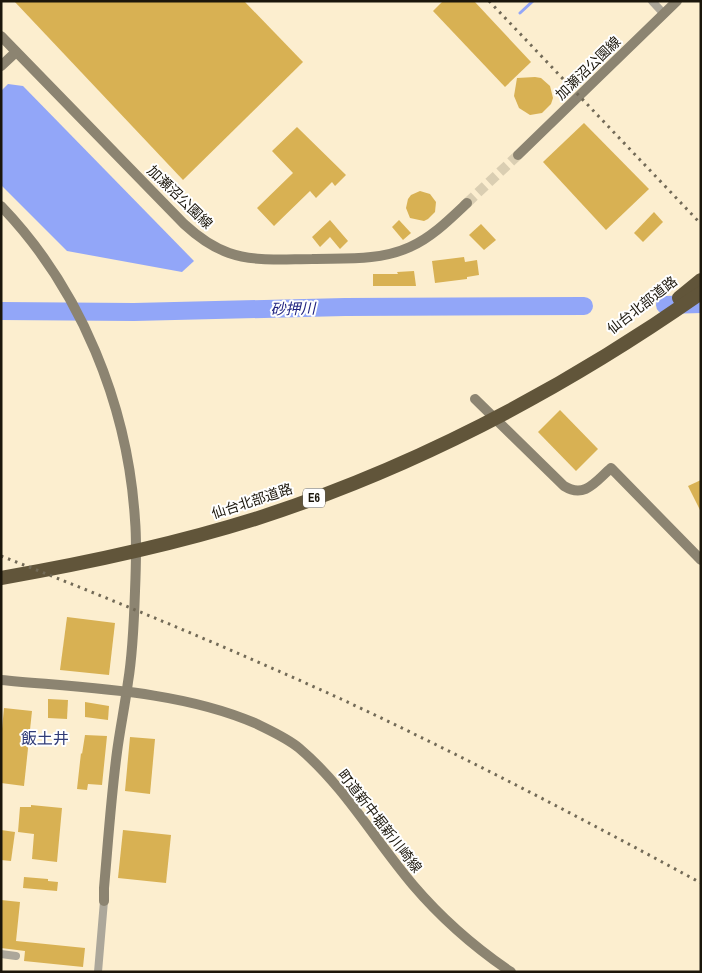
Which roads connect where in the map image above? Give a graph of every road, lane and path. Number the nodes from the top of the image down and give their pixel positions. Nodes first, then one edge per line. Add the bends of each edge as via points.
1 (652, 1) edge
2 (677, 1) edge
3 (664, 14) junction
4 (1, 36) edge
5 (16, 52) junction
6 (1, 66) edge
7 (518, 154) tunnel mouth
8 (467, 203) tunnel mouth
9 (1, 206) edge
10 (701, 280) edge
11 (701, 293) edge
12 (603, 356) junction
13 (475, 399) dead end
14 (701, 560) edge
15 (1, 578) edge
16 (1, 680) edge
17 (126, 692) junction
18 (104, 901) joint
19 (1, 954) edge
20 (16, 956) dead end
21 (98, 972) edge
22 (511, 972) edge

1 - 3 street
2 - 3 street, 加瀬沼公園線
3 - 7 street, 加瀬沼公園線
4 - 5 street, 加瀬沼公園線
5 - 6 street
5 - 8 street, 加瀬沼公園線 via 184,224 199,237 228,252 261,259 388,255 430,237
9 - 17 street via 37,248 67,294 91,343 119,421 130,471 135,518 134,614
10 - 12 highway, 仙台北部道路 / E6
11 - 12 highway, 仙台北部道路 / E6
12 - 15 highway, 仙台北部道路 / E6 via 472,430 336,490 255,519 155,548
13 - 14 street via 572,491 580,492 590,487 611,468
16 - 17 street, 町道新中堀新川崎線
17 - 18 street via 117,752
17 - 22 street, 町道新中堀新川崎線 via 236,715 298,747 339,788 412,884 445,920
18 - 21 street
19 - 20 street

